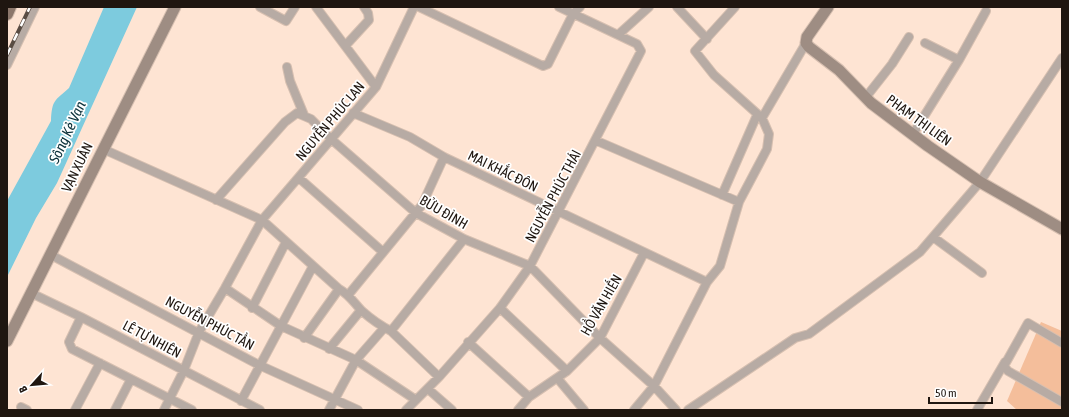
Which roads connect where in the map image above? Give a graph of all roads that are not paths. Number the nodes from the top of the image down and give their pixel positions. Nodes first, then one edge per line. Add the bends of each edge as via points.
1 (10, 7) edge
2 (35, 7) edge
3 (175, 7) edge
4 (260, 7) edge
5 (295, 7) edge
6 (316, 7) edge
7 (364, 7) edge
8 (414, 7) edge
9 (419, 7) edge
10 (559, 7) edge
11 (580, 7) edge
12 (677, 7) edge
13 (646, 8) edge
14 (733, 8) edge
15 (826, 8) edge
16 (986, 11) dead end
17 (7, 14) edge
18 (573, 14) junction
19 (619, 34) junction
20 (909, 37) dead end
21 (707, 39) junction
22 (806, 43) junction
23 (925, 43) dead end
24 (346, 45) junction
25 (1062, 58) edge
26 (959, 60) junction
27 (7, 65) edge
28 (286, 67) dead end
29 (376, 87) junction
30 (866, 97) junction
31 (353, 113) junction
32 (304, 115) junction
33 (759, 117) junction
34 (913, 134) junction
35 (331, 139) junction
36 (596, 141) junction
37 (103, 149) junction
38 (444, 157) junction
39 (299, 178) junction
40 (980, 182) junction
41 (722, 195) junction
42 (216, 200) junction
43 (739, 202) junction
44 (558, 212) junction
45 (416, 213) junction
46 (262, 220) junction
47 (1062, 229) edge
48 (933, 237) junction
49 (464, 239) junction
50 (286, 242) junction
51 (383, 252) junction
52 (644, 253) junction
53 (51, 255) junction
54 (313, 266) junction
55 (530, 266) junction
56 (982, 273) dead end
57 (707, 282) junction
58 (225, 288) junction
59 (339, 289) junction
60 (31, 293) junction
61 (349, 294) junction
62 (252, 308) junction
63 (500, 308) junction
64 (361, 310) junction
65 (81, 317) junction
66 (281, 326) junction
67 (388, 329) junction
68 (199, 332) junction
69 (304, 338) junction
70 (600, 338) junction
71 (7, 341) edge
72 (468, 342) junction
73 (1062, 342) edge
74 (329, 349) junction
75 (356, 360) junction
76 (1005, 362) junction
77 (100, 363) junction
78 (260, 364) junction
79 (184, 370) junction
80 (567, 371) junction
81 (439, 377) junction
82 (131, 379) junction
83 (558, 379) junction
84 (654, 386) junction
85 (428, 389) junction
86 (529, 397) junction
87 (169, 398) junction
88 (334, 398) junction
89 (416, 400) junction
90 (241, 401) junction
91 (1062, 402) edge
92 (75, 410) edge
93 (115, 410) edge
94 (164, 410) edge
95 (192, 410) edge
96 (260, 410) edge
97 (329, 410) edge
98 (358, 410) edge
99 (406, 410) edge
100 (452, 410) edge
101 (518, 410) edge
102 (584, 410) edge
103 (634, 410) edge
104 (676, 410) edge
105 (688, 410) edge
106 (977, 410) edge

1 - 17 main road
2 - 27 street
3 - 37 street, VẠN XUÂN
4 - 5 street via 286,20
6 - 24 street
7 - 24 street via 369,20
8 - 29 street, NGUYỄN PHÚC LAN
9 - 18 street via 543,66 548,64
10 - 18 street, NGUYỄN PHÚC THÁI
11 - 18 street
12 - 21 street
13 - 19 street
14 - 21 street
15 - 22 street via 807,37
16 - 26 street
18 - 19 street, NGUYỄN PHÚC THÁI
19 - 36 street, NGUYỄN PHÚC THÁI via 637,44 641,51
20 - 30 street
21 - 33 street via 695,51 714,75
22 - 30 street, PHẠM THỊ LIÊN via 839,70
22 - 33 street
23 - 26 street
24 - 29 street
25 - 40 street
26 - 34 street
28 - 32 street
29 - 31 street, NGUYỄN PHÚC LAN
30 - 34 street, PHẠM THỊ LIÊN
31 - 35 street, NGUYỄN PHÚC LAN
31 - 38 street, MAI KHẮC ĐÔN via 410,137
32 - 35 street, BỬU ĐÌNH
32 - 42 street via 297,113 284,122
33 - 41 street
33 - 43 street via 769,134 767,149
34 - 40 street, PHẠM THỊ LIÊN
35 - 39 street, NGUYỄN PHÚC LAN
35 - 45 street, BỬU ĐÌNH
36 - 41 street
36 - 44 street, NGUYỄN PHÚC THÁI
37 - 42 street
37 - 53 street, VẠN XUÂN
38 - 44 street, MAI KHẮC ĐÔN
38 - 45 street
39 - 46 street, NGUYỄN PHÚC LAN
39 - 51 street
40 - 47 street, PHẠM THỊ LIÊN
40 - 48 street
41 - 43 street
42 - 46 street
43 - 57 street via 725,254 720,266
44 - 52 street, MAI KHẮC ĐÔN
44 - 55 street, NGUYỄN PHÚC THÁI
45 - 49 street, BỬU ĐÌNH
45 - 51 street
46 - 50 street
46 - 58 street, NGUYỄN PHÚC LAN
48 - 56 street
48 - 105 street via 920,252 830,320 809,334 796,338
49 - 55 street, BỬU ĐÌNH
49 - 67 street
50 - 54 street
50 - 62 street
51 - 61 street
52 - 57 street, MAI KHẮC ĐÔN
52 - 70 street, HỒ VĂN HIẾN
53 - 60 street, VẠN XUÂN
53 - 68 street, NGUYỄN PHÚC TẦN
54 - 59 street
54 - 66 street
55 - 63 street, NGUYỄN PHÚC THÁI
55 - 70 street, BỬU ĐÌNH
57 - 84 street
58 - 62 street
58 - 68 street, NGUYỄN PHÚC LAN
59 - 61 street
59 - 69 street
60 - 65 street, LÊ TỰ NHIÊN
60 - 71 street, VẠN XUÂN
61 - 64 street
62 - 66 street
63 - 72 street, NGUYỄN PHÚC THÁI
63 - 80 street
64 - 67 street
64 - 74 street
65 - 77 street via 69,346
65 - 79 street, LÊ TỰ NHIÊN
66 - 69 street
66 - 78 street
67 - 75 street
67 - 81 street
68 - 78 street, NGUYỄN PHÚC TẦN
68 - 79 street, NGUYỄN PHÚC LAN
69 - 74 street
70 - 80 street, HỒ VĂN HIẾN
70 - 84 street, BỬU ĐÌNH
72 - 81 street, NGUYỄN PHÚC THÁI
72 - 86 street
73 - 76 street via 1028,323
74 - 75 street
75 - 88 street
75 - 89 street
76 - 91 street via 1006,370
76 - 106 street
77 - 82 street
77 - 92 street
78 - 88 street, NGUYỄN PHÚC TẦN
78 - 90 street
79 - 87 street, NGUYỄN PHÚC LAN
79 - 90 street, LÊ TỰ NHIÊN
80 - 83 street, HỒ VĂN HIẾN
81 - 85 street, NGUYỄN PHÚC THÁI
82 - 87 street
82 - 93 street
83 - 86 street, HỒ VĂN HIẾN
83 - 102 street
84 - 103 street
84 - 104 street, BỬU ĐÌNH
85 - 89 street, NGUYỄN PHÚC THÁI
85 - 100 street
86 - 101 street, HỒ VĂN HIẾN
87 - 94 street, NGUYỄN PHÚC LAN
87 - 95 street
88 - 97 street
88 - 98 street, NGUYỄN PHÚC TẦN
89 - 99 street, NGUYỄN PHÚC THÁI
90 - 96 street, LÊ TỰ NHIÊN

